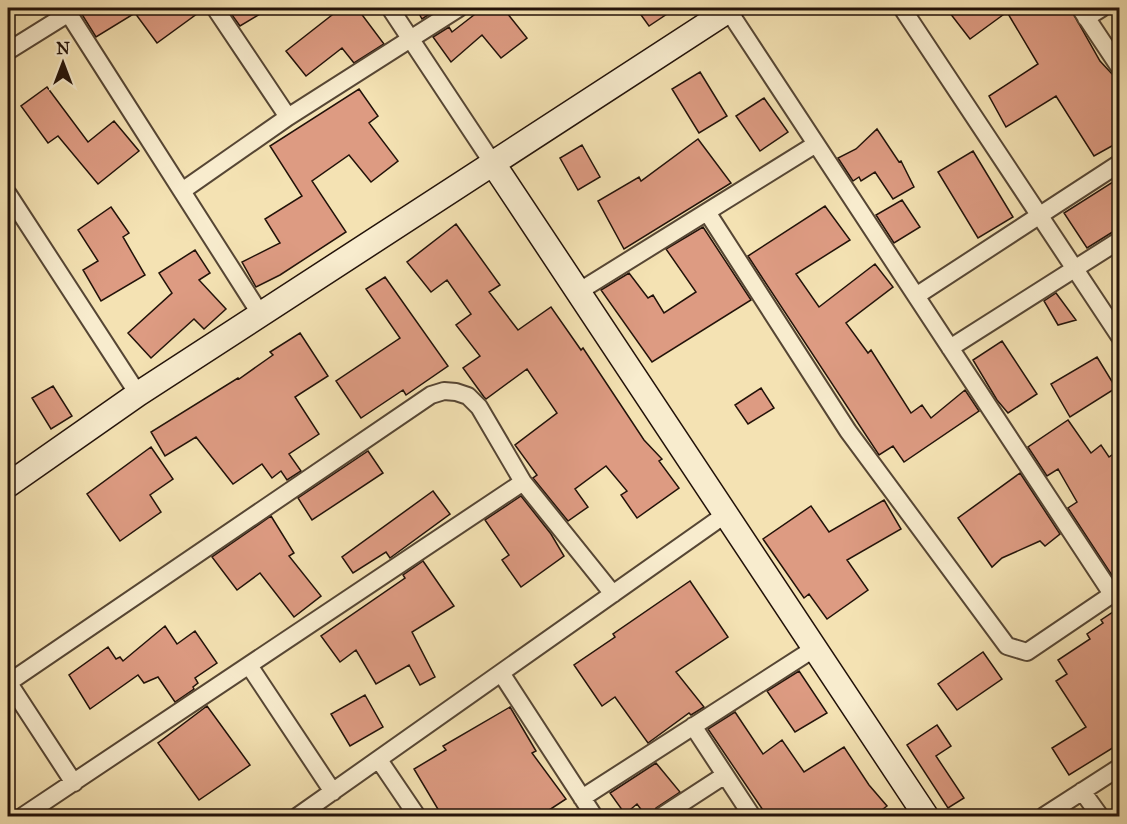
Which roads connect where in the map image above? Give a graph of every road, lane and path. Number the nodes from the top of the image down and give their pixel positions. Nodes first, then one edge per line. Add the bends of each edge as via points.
1 (215, 8) edge
2 (390, 8) edge
3 (459, 8) edge
4 (902, 8) edge
5 (1102, 8) edge
6 (730, 9) edge
7 (67, 10) edge
8 (1083, 13) edge
9 (409, 39) junction
10 (8, 51) edge
11 (1119, 68) edge
12 (288, 117) junction
13 (816, 144) junction
14 (1119, 163) edge
15 (494, 165) junction
16 (182, 191) junction
17 (8, 194) edge
18 (707, 212) junction
19 (1040, 216) junction
20 (1119, 240) edge
21 (1075, 269) junction
22 (578, 292) junction
23 (916, 296) junction
24 (261, 315) junction
25 (1119, 337) edge
26 (950, 348) junction
27 (138, 394) junction
28 (11, 476) edge
29 (523, 482) junction
30 (726, 514) junction
31 (1116, 591) edge
32 (613, 594) junction
33 (815, 648) junction
34 (250, 667) junction
35 (501, 673) junction
36 (8, 682) edge
37 (693, 726) junction
38 (379, 760) junction
39 (1119, 767) edge
40 (725, 776) junction
41 (74, 783) junction
42 (333, 792) junction
43 (1083, 792) junction
44 (582, 798) junction
45 (23, 816) edge
46 (298, 816) edge
47 (417, 816) edge
48 (594, 816) edge
49 (662, 816) edge
50 (752, 816) edge
51 (926, 816) edge
52 (1044, 816) edge
53 (1100, 816) edge

1 - 12 street
2 - 9 street
3 - 9 street
4 - 19 street
5 - 8 street
6 - 13 street
6 - 15 street
7 - 10 street
7 - 16 street
8 - 11 street
9 - 12 street
9 - 15 street
12 - 16 street
13 - 18 street
13 - 23 street
14 - 19 street
15 - 22 street
15 - 24 street
16 - 24 street
17 - 27 street
18 - 22 street
18 - 31 street via 848,431 1007,646 1027,652
19 - 21 street
19 - 23 street
20 - 21 street
21 - 25 street
21 - 26 street
22 - 30 street
23 - 26 street
24 - 27 street
26 - 31 street
27 - 28 street
29 - 32 street
29 - 34 street
29 - 36 street via 468,396 444,391 431,395
30 - 32 street
30 - 33 street
32 - 35 street
33 - 37 street
33 - 51 street
34 - 41 street
34 - 42 street
35 - 38 street
35 - 44 street
36 - 41 street
37 - 40 street
37 - 44 street
38 - 42 street
38 - 47 street
39 - 43 street
40 - 49 street
40 - 50 street
41 - 45 street
42 - 46 street
43 - 52 street
43 - 53 street
44 - 48 street

